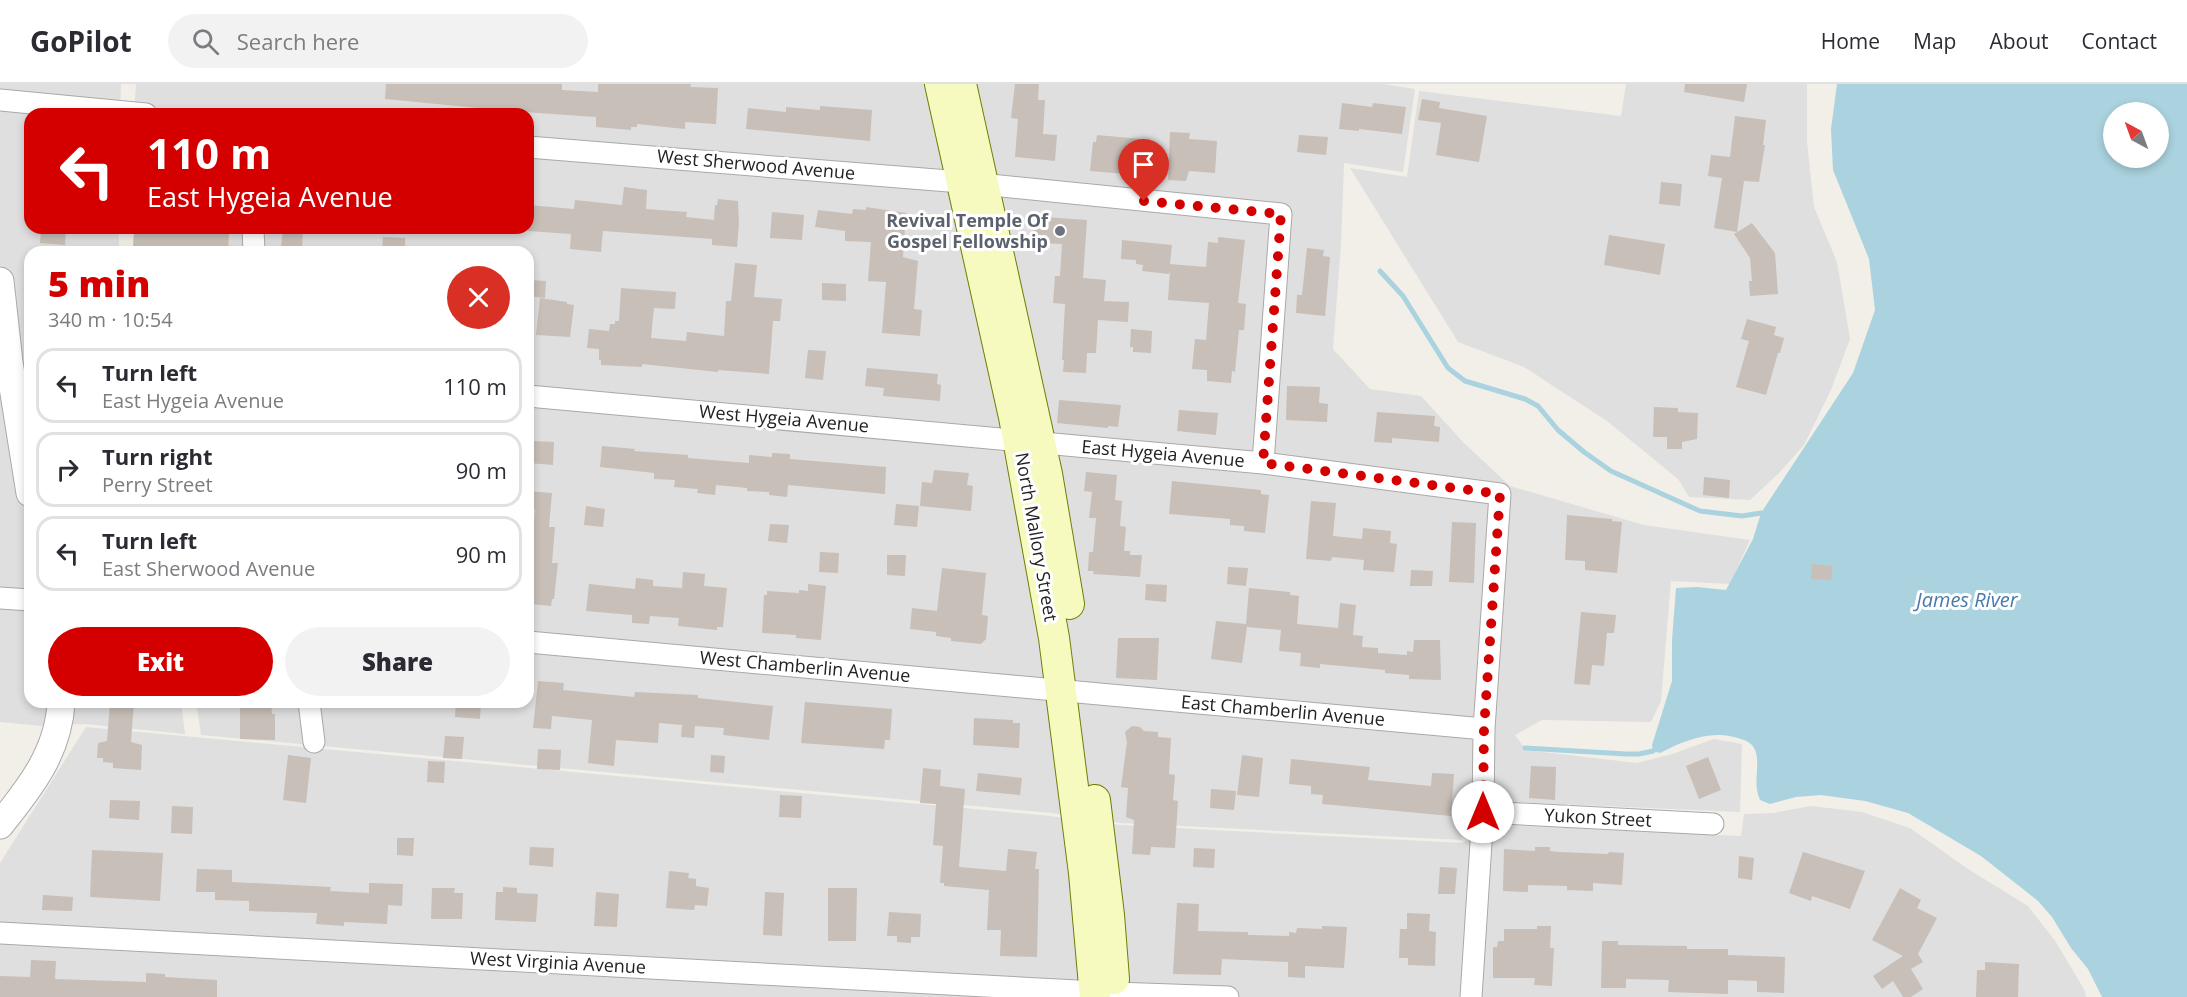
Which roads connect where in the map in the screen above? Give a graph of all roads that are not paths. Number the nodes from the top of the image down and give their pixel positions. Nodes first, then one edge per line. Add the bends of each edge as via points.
1 (940, 84) edge
2 (961, 84) edge
3 (0, 100) edge
4 (83, 108) edge
5 (534, 147) edge
6 (972, 183) junction
7 (0, 281) edge
8 (4, 362) edge
9 (534, 397) edge
10 (1029, 441) junction
11 (1263, 463) junction
12 (24, 464) edge
13 (0, 598) edge
14 (24, 600) edge
15 (534, 643) edge
16 (1071, 692) junction
17 (61, 708) edge
18 (310, 708) edge
19 (1484, 729) junction
20 (314, 742) dead end
21 (1483, 812) junction
22 (1713, 824) dead end
23 (0, 825) edge
24 (0, 933) edge
25 (1105, 995) edge
26 (1228, 997) edge
27 (1471, 997) edge

1 - 6 main road, North Mallory Street
2 - 6 main road, North Mallory Street
3 - 4 street
5 - 6 street, West Sherwood Avenue
6 - 10 main road, North Mallory Street
6 - 11 street, West Sherwood Avenue via 1281,214
7 - 8 street
8 - 12 street
9 - 10 street, West Hygeia Avenue
10 - 11 street, East Hygeia Avenue
10 - 16 main road, North Mallory Street via 1059,541
11 - 19 street, East Hygeia Avenue via 1500,494
13 - 14 street
15 - 16 street, West Chamberlin Avenue
16 - 19 street, East Chamberlin Avenue
16 - 25 main road, North Mallory Street via 1102,847
17 - 23 street via 49,753
18 - 20 street
19 - 21 street
21 - 22 street, Yukon Street
21 - 27 street
24 - 25 street, West Virginia Avenue
25 - 26 street, West Virginia Avenue

